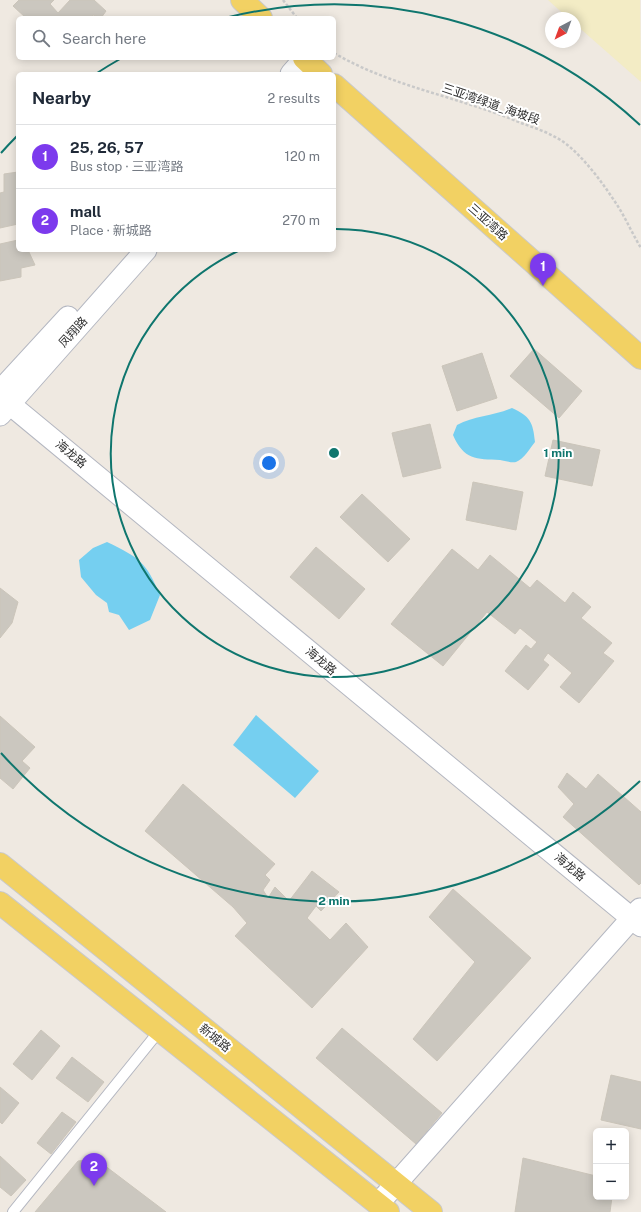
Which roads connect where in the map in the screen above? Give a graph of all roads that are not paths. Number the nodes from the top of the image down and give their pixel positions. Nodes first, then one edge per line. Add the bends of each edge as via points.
1 (242, 0) edge
2 (259, 16) edge
3 (336, 87) edge
4 (127, 252) edge
5 (144, 252) edge
6 (641, 358) edge
7 (2, 401) edge
8 (0, 864) edge
9 (0, 903) edge
10 (638, 918) edge
11 (160, 1030) junction
12 (395, 1184) junction
13 (383, 1208) edge
14 (13, 1212) edge
15 (431, 1212) edge

1 - 2 main road
3 - 6 main road, 三亚湾路
4 - 7 street, 凤翔路
5 - 7 street, 凤翔路
7 - 10 street, 海龙路
8 - 12 main road, 新城路
9 - 11 main road
10 - 12 street
11 - 13 main road
11 - 14 lane
12 - 13 street
12 - 15 main road, 新城路

